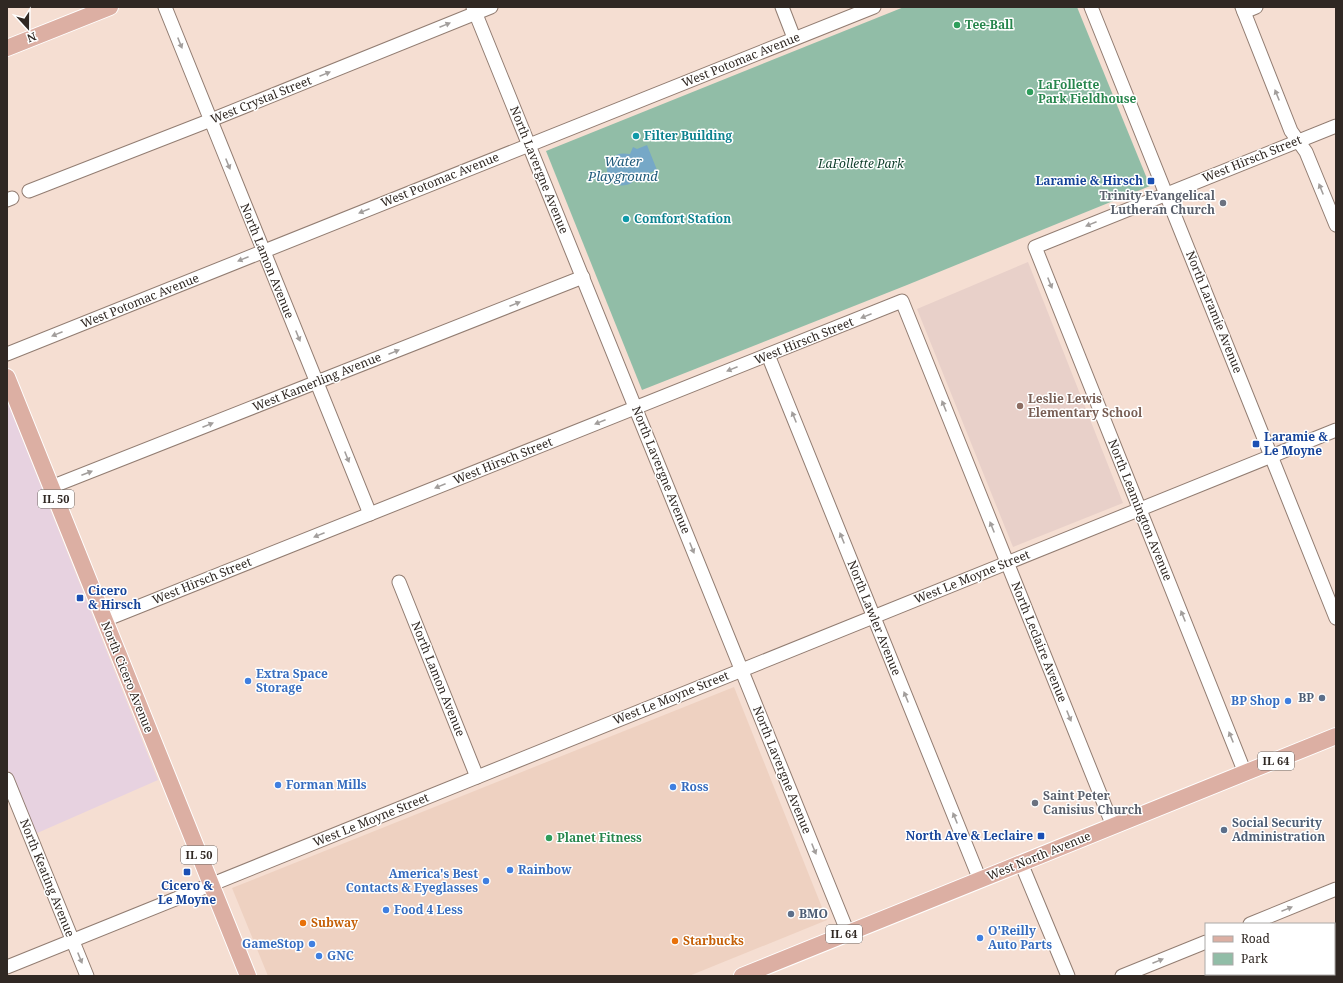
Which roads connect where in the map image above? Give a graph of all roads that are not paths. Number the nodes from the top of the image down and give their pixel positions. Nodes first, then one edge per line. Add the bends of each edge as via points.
1 (110, 7) edge
2 (165, 7) edge
3 (492, 7) edge
4 (782, 7) edge
5 (874, 7) edge
6 (1091, 7) edge
7 (1247, 9) edge
8 (475, 10) edge
9 (794, 38) junction
10 (7, 48) edge
11 (211, 120) junction
12 (1336, 126) edge
13 (1298, 141) junction
14 (530, 144) junction
15 (29, 191) dead end
16 (1166, 194) junction
17 (1336, 225) edge
18 (1035, 247) joint
19 (264, 251) junction
20 (583, 277) junction
21 (902, 301) joint
22 (7, 354) edge
23 (768, 355) junction
24 (7, 377) edge
25 (316, 382) junction
26 (636, 408) junction
27 (1336, 430) edge
28 (1272, 456) junction
29 (51, 487) junction
30 (1140, 509) junction
31 (370, 514) junction
32 (1007, 563) junction
33 (399, 582) dead end
34 (874, 617) junction
35 (1336, 618) edge
36 (104, 620) junction
37 (742, 670) junction
38 (1336, 736) edge
39 (1245, 773) junction
40 (477, 777) junction
41 (7, 779) edge
42 (1113, 826) junction
43 (1021, 863) junction
44 (980, 880) junction
45 (211, 884) junction
46 (1336, 889) edge
47 (1252, 923) edge
48 (848, 933) junction
49 (73, 940) junction
50 (1205, 942) edge
51 (7, 967) edge
52 (87, 976) edge
53 (248, 976) edge
54 (742, 976) edge
55 (1068, 976) edge
56 (1122, 976) edge

1 - 10 main road
2 -> 11 street, North Lamon Avenue
3 - 8 street, West Crystal Street
4 - 9 street
5 - 9 street, West Potomac Avenue
6 - 16 street, North Laramie Avenue
13 -> 7 street via 1291,131
11 -> 8 street, West Crystal Street
8 - 14 street, North Lavergne Avenue
9 - 14 street, West Potomac Avenue
11 - 15 street, West Crystal Street
11 -> 19 street, North Lamon Avenue
12 - 13 street, West Hirsch Street
13 - 16 street, West Hirsch Street
17 -> 13 street via 1306,152
14 -> 19 street, West Potomac Avenue
14 - 20 street, North Lavergne Avenue
16 -> 18 street, West Hirsch Street
16 - 28 street, North Laramie Avenue
18 -> 30 street, North Leamington Avenue
19 -> 22 street, West Potomac Avenue
19 -> 25 street, North Lamon Avenue
25 -> 20 street, West Kamerling Avenue
20 - 26 street, North Lavergne Avenue
21 -> 23 street, West Hirsch Street
32 -> 21 street, North Leclaire Avenue
23 -> 26 street, West Hirsch Street
34 -> 23 street, North Lawler Avenue
24 - 29 main road, North Cicero Avenue / IL 50
29 -> 25 street, West Kamerling Avenue
25 -> 31 street, North Lamon Avenue
26 -> 31 street, West Hirsch Street
26 -> 37 street, North Lavergne Avenue
27 - 28 street, West Le Moyne Street
28 - 30 street, West Le Moyne Street
28 - 35 street, North Laramie Avenue
29 - 36 main road, North Cicero Avenue / IL 50
30 - 32 street, West Le Moyne Street
39 -> 30 street, North Leamington Avenue
31 -> 36 street, West Hirsch Street
32 - 34 street, West Le Moyne Street
32 -> 42 street, North Leclaire Avenue
33 - 40 street, North Lamon Avenue
34 - 37 street, West Le Moyne Street
44 -> 34 street, North Lawler Avenue
36 - 45 main road, North Cicero Avenue / IL 50
37 - 40 street, West Le Moyne Street
37 -> 48 street, North Lavergne Avenue
38 - 39 main road, West North Avenue / IL 64
39 - 42 main road, West North Avenue / IL 64
40 - 45 street, West Le Moyne Street
41 - 49 street, North Keating Avenue
42 - 43 main road, West North Avenue / IL 64
43 - 44 main road, West North Avenue / IL 64
43 - 55 street
44 - 48 main road, West North Avenue / IL 64
45 - 49 street, West Le Moyne Street
45 - 53 main road, North Cicero Avenue / IL 50
47 -> 46 street
48 - 54 main road, West North Avenue / IL 64
49 - 51 street, West Le Moyne Street
49 -> 52 street, North Keating Avenue
56 -> 50 street

